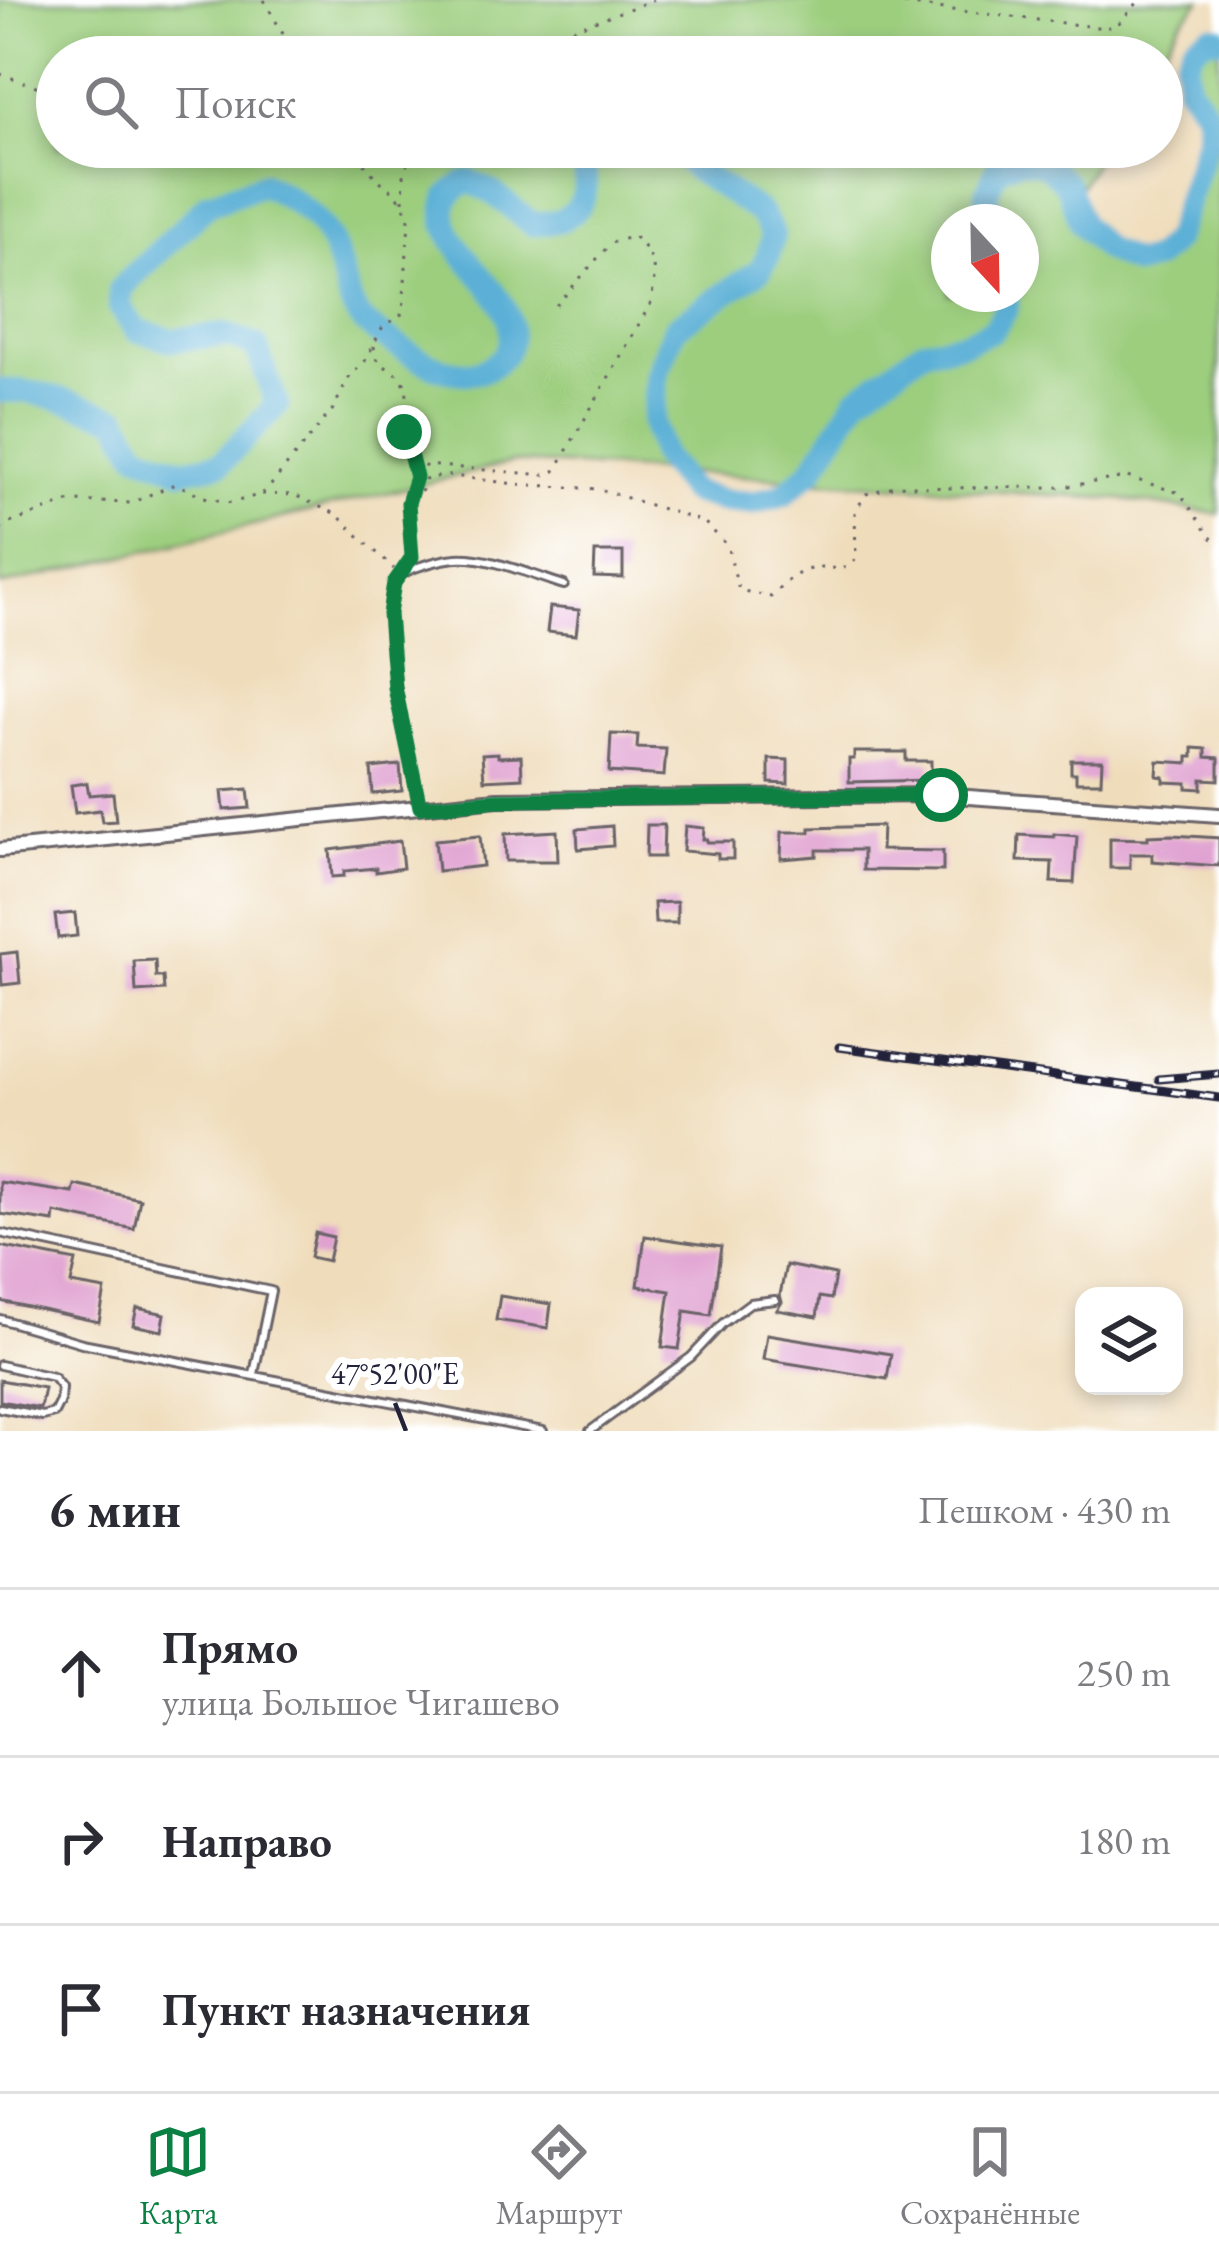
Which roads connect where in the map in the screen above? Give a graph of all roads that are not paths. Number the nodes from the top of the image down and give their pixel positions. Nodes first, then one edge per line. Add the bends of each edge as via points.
1 (564, 585) dead end
2 (420, 807) junction
3 (1219, 815) edge
4 (0, 850) edge
5 (0, 1232) edge
6 (776, 1300) dead end
7 (0, 1319) edge
8 (0, 1365) edge
9 (254, 1376) junction
10 (0, 1408) edge
11 (543, 1431) edge
12 (590, 1431) edge

1 - 2 lane via 458,558 410,569 394,583 392,667
2 - 3 street via 941,795
2 - 4 street
5 - 9 lane via 271,1291
6 - 12 lane via 750,1303 691,1358
7 - 9 lane
8 - 10 lane via 52,1377 61,1387 54,1413
9 - 11 lane

